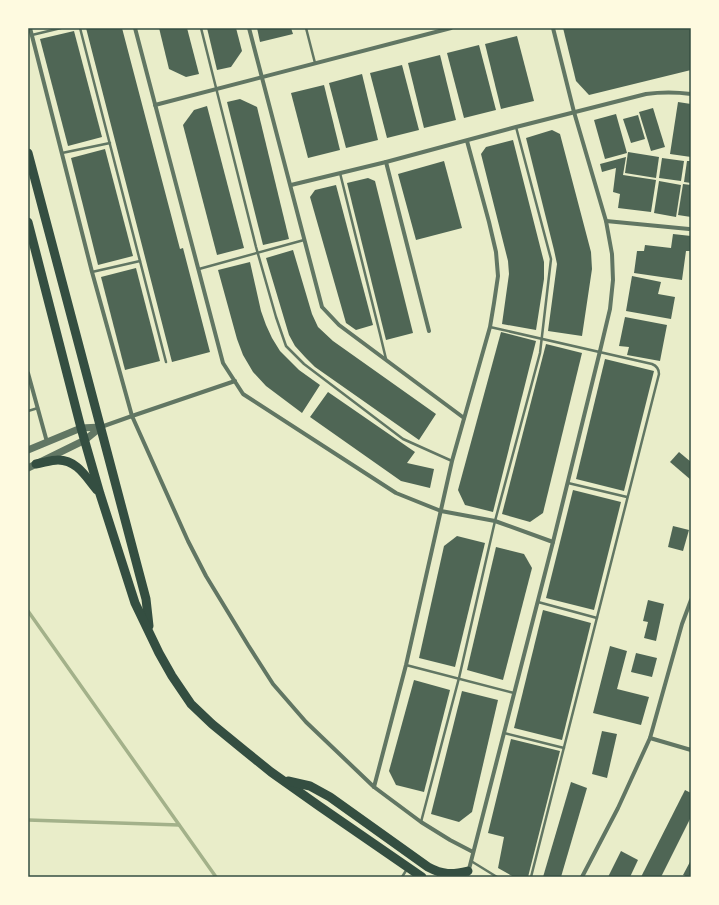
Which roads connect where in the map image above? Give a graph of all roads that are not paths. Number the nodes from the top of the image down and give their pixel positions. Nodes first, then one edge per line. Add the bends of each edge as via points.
1 (30, 28) edge
2 (61, 28) edge
3 (80, 28) edge
4 (135, 28) edge
5 (201, 28) edge
6 (249, 28) edge
7 (306, 28) edge
8 (451, 28) edge
9 (554, 28) edge
10 (32, 35) junction
11 (315, 63) junction
12 (262, 77) junction
13 (216, 89) junction
14 (691, 94) edge
15 (155, 105) junction
16 (574, 112) junction
17 (516, 127) junction
18 (467, 141) junction
19 (110, 143) junction
20 (28, 153) edge
21 (62, 153) junction
22 (386, 162) junction
23 (340, 173) junction
24 (291, 186) junction
25 (606, 221) junction
26 (28, 222) edge
27 (689, 229) dead end
28 (305, 240) junction
29 (258, 253) junction
30 (140, 261) junction
31 (199, 269) junction
32 (92, 272) junction
33 (490, 327) junction
34 (429, 331) dead end
35 (543, 338) junction
36 (600, 351) junction
37 (386, 359) junction
38 (166, 362) dead end
39 (28, 373) edge
40 (235, 382) junction
41 (38, 408) junction
42 (28, 411) edge
43 (132, 416) junction
44 (464, 418) junction
45 (101, 427) junction
46 (81, 428) junction
47 (85, 440) junction
48 (47, 442) junction
49 (28, 450) edge
50 (452, 461) junction
51 (32, 466) edge
52 (567, 483) junction
53 (100, 494) junction
54 (628, 497) junction
55 (441, 511) junction
56 (495, 521) junction
57 (553, 542) junction
58 (691, 600) edge
59 (538, 602) junction
60 (597, 618) junction
61 (149, 631) junction
62 (406, 665) junction
63 (459, 678) junction
64 (514, 693) junction
65 (504, 733) junction
66 (650, 738) junction
67 (564, 748) junction
68 (691, 750) edge
69 (282, 780) junction
70 (374, 787) junction
71 (421, 822) junction
72 (473, 852) junction
73 (471, 861) junction
74 (408, 867) junction
75 (467, 874) edge
76 (402, 877) edge
77 (422, 877) edge
78 (497, 877) edge
79 (531, 877) edge
80 (582, 877) edge

1 - 10 street
2 - 10 lane
3 - 19 lane
4 - 15 street
5 - 13 lane
6 - 12 street
7 - 11 lane
8 - 11 street
9 - 16 street
10 - 21 street
11 - 12 street
12 - 13 street
12 - 24 street
13 - 15 street
13 - 29 lane
14 - 16 street via 646,94
15 - 31 street
16 - 17 street
16 - 25 street
17 - 18 street
17 - 35 lane via 551,259
18 - 22 street
18 - 33 street via 496,252 498,276
19 - 21 lane
19 - 30 lane
20 - 45 highway
21 - 32 street
22 - 23 street
22 - 34 street
23 - 24 street
23 - 37 lane
24 - 28 street
25 - 27 street
25 - 36 street via 612,254 613,280 610,308
26 - 46 highway
28 - 29 lane
28 - 37 street via 322,307 339,325
29 - 31 lane
29 - 50 lane via 286,346 304,364 403,439
30 - 32 lane
30 - 38 lane
31 - 40 street via 223,363
32 - 43 street
33 - 35 lane
33 - 44 street
35 - 36 lane
35 - 56 lane
36 - 52 street
36 - 54 lane via 652,364 659,371
37 - 44 street
39 - 41 street
40 - 43 street
40 - 55 street via 243,394 396,494
41 - 42 lane
41 - 48 street
43 - 45 street
43 - 70 street via 206,576 273,684 306,722
44 - 50 street
45 - 46 street
45 - 47 street
45 - 61 highway via 146,599
46 - 47 highway
46 - 48 street
47 - 51 street
47 - 53 highway
48 - 49 street
50 - 55 street
51 - 53 highway via 58,460 74,464
52 - 54 lane
52 - 57 street
53 - 61 highway via 135,603
54 - 60 lane
55 - 56 street
55 - 62 street
56 - 57 street
56 - 63 lane
57 - 59 street
58 - 66 street
59 - 60 lane
59 - 64 street
60 - 67 lane
61 - 69 highway via 172,676 191,704 245,752
62 - 63 lane
62 - 70 street
63 - 64 lane
63 - 71 lane
64 - 65 street
65 - 67 lane
65 - 72 street
66 - 68 street
66 - 80 street via 618,808
67 - 79 lane
69 - 74 highway
69 - 75 highway via 310,786 330,797 428,867 446,874
70 - 71 street
71 - 72 street
72 - 73 street
73 - 75 street
73 - 78 lane
74 - 76 lane
74 - 77 highway

